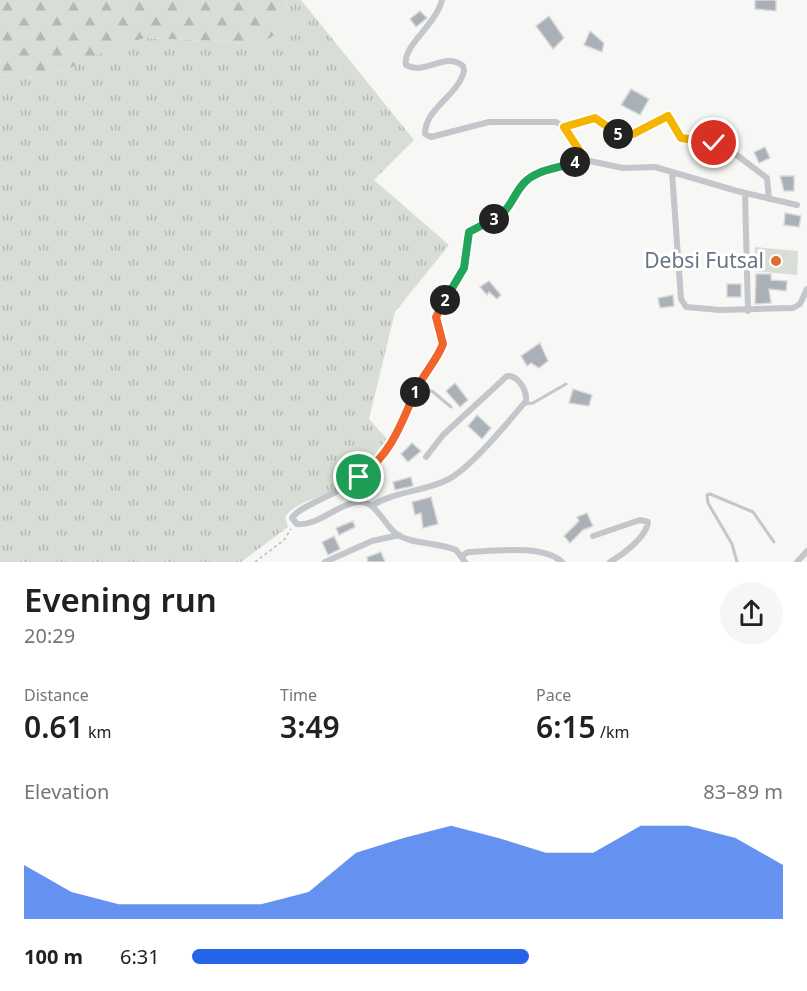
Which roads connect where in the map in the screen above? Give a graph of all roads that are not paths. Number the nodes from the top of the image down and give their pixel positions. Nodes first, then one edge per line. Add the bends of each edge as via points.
1 (442, 0) edge
2 (564, 127) junction
3 (579, 159) junction
4 (672, 172) junction
5 (745, 193) junction
6 (769, 199) junction
7 (797, 205) dead end
8 (807, 290) edge
9 (747, 311) junction
10 (566, 384) dead end
11 (523, 404) junction
12 (409, 406) junction
13 (451, 407) dead end
14 (426, 458) dead end
15 (372, 506) junction
16 (399, 535) junction
17 (593, 536) dead end
18 (774, 542) dead end
19 (807, 551) edge
20 (463, 559) edge
21 (325, 562) edge
22 (562, 562) edge
23 (610, 562) edge
24 (737, 562) edge
25 (797, 562) edge

1 - 2 street via 430,27 409,48 405,65 418,69 452,61 463,66 464,71 449,97 428,118 425,134 431,137 469,125 506,121 552,122
2 - 3 street via 579,150
2 - 6 street via 595,118 615,133 628,135 668,116 681,138 721,146 764,175 770,185
3 - 4 street
3 - 12 street via 534,176 504,213 470,229 464,268 437,314 443,344 421,376
4 - 5 street
4 - 9 street via 683,304 691,308
5 - 6 street
5 - 9 street
6 - 7 street
8 - 9 street via 797,307
10 - 11 lane via 533,403
11 - 14 street via 526,391 515,378 507,376 443,435
11 - 15 street via 457,475
12 - 13 lane via 425,392 432,392
12 - 15 street via 380,460 349,485 293,515 295,523 307,524 356,502
15 - 16 street
16 - 20 street via 456,549
16 - 21 street via 372,541
17 - 23 street via 640,520 648,522 639,538
18 - 24 lane via 753,512 707,495
19 - 25 street
20 - 22 street via 468,552 540,551

